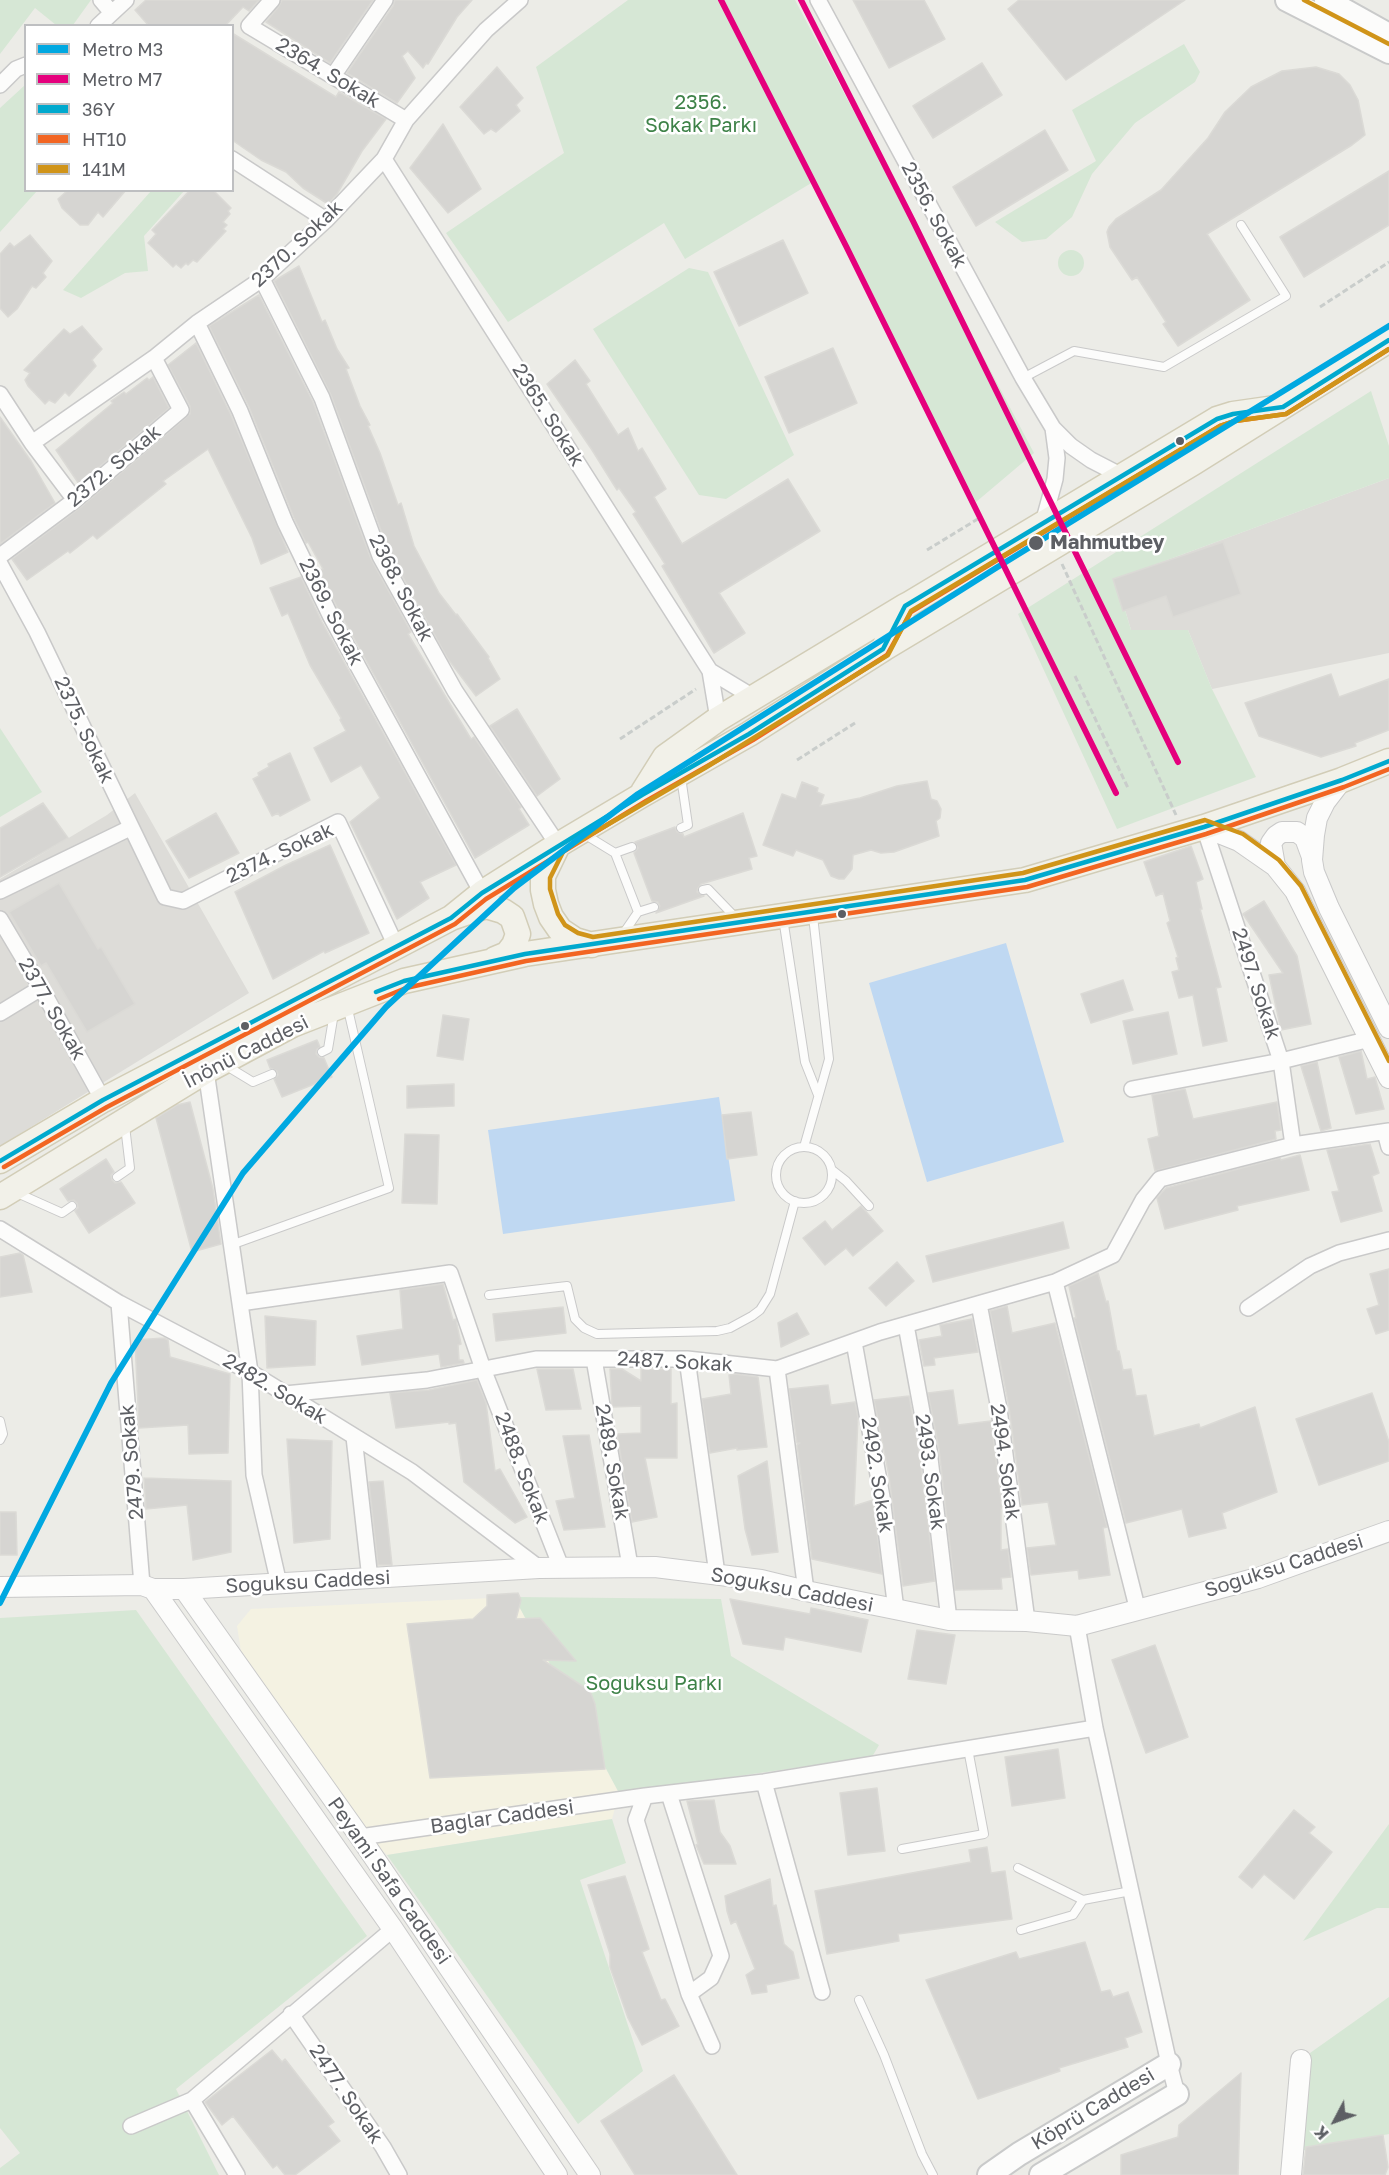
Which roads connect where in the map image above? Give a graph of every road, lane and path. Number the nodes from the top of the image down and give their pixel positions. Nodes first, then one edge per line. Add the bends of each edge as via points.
1 (101, 0) edge
2 (126, 0) edge
3 (272, 0) edge
4 (386, 0) edge
5 (520, 0) edge
6 (818, 0) edge
7 (1287, 0) edge
8 (1326, 0) edge
9 (112, 12) junction
10 (100, 24) edge
11 (1389, 35) edge
12 (1389, 52) edge
13 (24, 66) edge
14 (333, 76) junction
15 (0, 84) edge
16 (406, 120) junction
17 (384, 159) junction
18 (234, 160) edge
19 (326, 220) junction
20 (1241, 225) dead end
21 (1389, 262) edge
22 (262, 279) junction
23 (1320, 308) dead end
24 (197, 323) junction
25 (1389, 340) edge
26 (154, 357) junction
27 (1023, 378) junction
28 (0, 394) edge
29 (1283, 407) junction
30 (1053, 428) junction
31 (32, 444) junction
32 (1122, 476) junction
33 (75, 500) junction
34 (981, 517) dead end
35 (1035, 528) junction
36 (1054, 546) junction
37 (927, 550) dead end
38 (0, 556) edge
39 (0, 564) edge
40 (1006, 575) junction
41 (905, 606) junction
42 (883, 650) junction
43 (710, 671) junction
44 (1075, 676) dead end
45 (697, 688) dead end
46 (753, 697) junction
47 (718, 719) junction
48 (855, 723) dead end
49 (620, 739) dead end
50 (797, 760) dead end
51 (1389, 761) edge
52 (691, 768) junction
53 (1342, 780) junction
54 (1128, 789) dead end
55 (642, 795) junction
56 (130, 828) junction
57 (681, 828) dead end
58 (1194, 830) junction
59 (580, 832) junction
60 (558, 845) junction
61 (632, 847) dead end
62 (615, 853) junction
63 (1312, 860) junction
64 (1275, 866) junction
65 (703, 890) dead end
66 (0, 891) edge
67 (482, 893) junction
68 (165, 897) joint
69 (654, 906) dead end
70 (638, 912) junction
71 (812, 912) junction
72 (783, 917) junction
73 (451, 918) junction
74 (0, 919) edge
75 (742, 923) junction
76 (619, 941) junction
77 (592, 945) junction
78 (396, 946) junction
79 (487, 963) junction
80 (41, 988) junction
81 (341, 1006) junction
82 (0, 1013) edge
83 (1389, 1028) edge
84 (1370, 1039) junction
85 (322, 1052) dead end
86 (1281, 1061) junction
87 (214, 1067) junction
88 (272, 1074) dead end
89 (1389, 1078) edge
90 (1132, 1089) dead end
91 (818, 1095) junction
92 (104, 1100) junction
93 (124, 1120) junction
94 (1387, 1131) edge
95 (1293, 1145) junction
96 (804, 1147) junction
97 (1389, 1147) edge
98 (0, 1161) edge
99 (832, 1170) junction
100 (117, 1177) dead end
101 (5, 1194) edge
102 (795, 1201) junction
103 (72, 1206) dead end
104 (869, 1206) dead end
105 (0, 1229) edge
106 (1389, 1240) edge
107 (231, 1245) junction
108 (1055, 1282) junction
109 (489, 1295) dead end
110 (119, 1303) junction
111 (240, 1303) junction
112 (979, 1304) junction
113 (1248, 1308) dead end
114 (906, 1325) junction
115 (854, 1342) junction
116 (594, 1359) junction
117 (687, 1359) junction
118 (483, 1369) junction
119 (777, 1369) junction
120 (250, 1372) junction
121 (285, 1394) junction
122 (0, 1421) edge
123 (354, 1437) junction
124 (0, 1440) edge
125 (1389, 1531) edge
126 (630, 1566) junction
127 (561, 1567) junction
128 (539, 1568) junction
129 (717, 1574) junction
130 (370, 1579) junction
131 (279, 1584) junction
132 (0, 1587) edge
133 (148, 1587) junction
134 (184, 1590) junction
135 (806, 1591) junction
136 (896, 1610) junction
137 (1138, 1611) junction
138 (949, 1620) junction
139 (1027, 1621) junction
140 (1077, 1626) junction
141 (1095, 1728) junction
142 (968, 1749) junction
143 (764, 1782) junction
144 (669, 1794) junction
145 (645, 1796) junction
146 (360, 1837) junction
147 (902, 1849) dead end
148 (1018, 1868) dead end
149 (1131, 1891) junction
150 (1083, 1900) junction
151 (393, 1929) junction
152 (1021, 1930) dead end
153 (822, 1992) dead end
154 (689, 1994) junction
155 (859, 2000) dead end
156 (291, 2013) junction
157 (712, 2046) dead end
158 (1302, 2060) dead end
159 (1169, 2064) junction
160 (1177, 2094) joint
161 (192, 2100) junction
162 (131, 2126) dead end
163 (237, 2175) edge
164 (399, 2175) edge
165 (557, 2175) edge
166 (590, 2175) edge
167 (933, 2175) edge
168 (988, 2175) edge
169 (1041, 2175) edge
170 (1291, 2175) edge

1 - 9 street
2 - 9 street
3 - 14 street, 2364. Sokak via 249,26
4 - 14 street
5 - 16 street, 2370. Sokak via 486,30
6 - 27 street, 2356. Sokak
7 - 12 main road
8 - 11 main road
9 - 10 street
13 - 15 street
14 - 16 street, 2364. Sokak
16 - 17 street, 2370. Sokak
17 - 19 street, 2370. Sokak
17 - 43 street, 2365. Sokak
18 - 19 street
19 - 22 street, 2370. Sokak
20 - 27 lane via 1286,296 1164,367 1074,351
21 - 23 path
22 - 24 street, 2370. Sokak
22 - 60 street, 2368. Sokak via 322,398 380,556 455,691
24 - 26 street, 2370. Sokak
24 - 67 street, 2369. Sokak via 240,411 285,522
25 - 29 main road
26 - 31 street, 2370. Sokak
26 - 33 street, 2372. Sokak via 181,410
27 - 30 street, 2356. Sokak
28 - 31 street
29 - 32 main road via 1217,419
29 - 36 main road
30 - 32 street via 1091,460
30 - 35 street via 1054,479
31 - 33 street
32 - 35 main road
33 - 38 street, 2372. Sokak
34 - 37 path
35 - 40 main road
35 - 41 main road
36 - 40 main road
36 - 58 path
39 - 56 street, 2375. Sokak via 37,632
40 - 42 main road
41 - 42 main road
41 - 46 main road
42 - 52 main road
43 - 46 street, 2365. Sokak
43 - 47 street, 2365. Sokak
44 - 54 path
45 - 49 path
46 - 47 main road
47 - 52 main road
47 - 55 main road via 666,758
48 - 50 path
51 - 53 main road, İnönü Caddesi
52 - 55 main road
52 - 57 lane via 688,825
53 - 58 main road, İnönü Caddesi
53 - 63 street via 1317,818
55 - 59 main road
56 - 66 street
56 - 68 street, 2375. Sokak
58 - 64 street via 1239,841
58 - 71 main road, İnönü Caddesi via 1025,880
58 - 86 street, 2497. Sokak
59 - 60 main road
59 - 62 lane
60 - 67 main road
60 - 77 main road via 543,876 546,904 560,930
61 - 62 lane
62 - 70 lane
63 - 64 street via 1305,838 1297,832 1282,832 1271,843
63 - 83 street via 1329,908
64 - 84 street via 1295,891
65 - 75 lane via 708,889
67 - 73 main road
68 - 78 street, 2374. Sokak via 183,901 338,822
69 - 70 lane
70 - 76 lane
71 - 72 main road, İnönü Caddesi
71 - 91 lane via 829,1059
72 - 75 main road, İnönü Caddesi
72 - 91 lane via 805,1062
73 - 78 main road, İnönü Caddesi
73 - 79 main road via 486,906 512,917 518,934 514,945 507,954
74 - 80 street, 2377. Sokak
75 - 76 main road, İnönü Caddesi
76 - 77 main road, İnönü Caddesi
77 - 79 main road, İnönü Caddesi
78 - 92 main road, İnönü Caddesi
79 - 81 main road, İnönü Caddesi via 404,981
80 - 82 street
80 - 92 street, 2377. Sokak
81 - 85 lane via 328,1049
81 - 87 main road, İnönü Caddesi via 292,1025
81 - 107 lane via 389,1188
84 - 86 street
84 - 89 street
86 - 90 street
86 - 95 street, 2497. Sokak
87 - 88 lane via 253,1082
87 - 93 main road, İnönü Caddesi
87 - 107 street
91 - 96 lane
92 - 98 main road, İnönü Caddesi
93 - 100 lane via 130,1168
93 - 101 main road, İnönü Caddesi
94 - 95 street, 2487. Sokak
94 - 97 street
95 - 108 street, 2487. Sokak via 1160,1179 1143,1200 1113,1255
96 - 99 lane via 823,1154
96 - 102 lane via 786,1153 777,1170 780,1189
99 - 102 lane via 829,1189 822,1197 804,1203
99 - 104 lane
101 - 103 lane via 62,1213
102 - 109 lane via 770,1294 760,1310 730,1328 597,1334 575,1319 567,1286
105 - 110 street, 2482. Sokak
106 - 113 street via 1310,1266
107 - 111 street
108 - 112 street, 2487. Sokak
108 - 137 street
110 - 120 street, 2482. Sokak
110 - 133 street, 2479. Sokak
111 - 118 street, 2488. Sokak via 450,1273
111 - 120 street
112 - 114 street, 2487. Sokak
112 - 139 street, 2494. Sokak via 999,1409
114 - 115 street, 2487. Sokak
114 - 138 street, 2493. Sokak via 929,1450
115 - 119 street, 2487. Sokak
115 - 136 street, 2492. Sokak via 882,1497
116 - 117 street, 2487. Sokak
116 - 118 street, 2487. Sokak via 536,1359
116 - 126 street, 2489. Sokak
117 - 119 street, 2487. Sokak
117 - 129 street
118 - 121 street, 2487. Sokak via 427,1380
118 - 127 street, 2488. Sokak
119 - 135 street
120 - 121 street, 2482. Sokak
120 - 131 street via 254,1475
121 - 123 street, 2482. Sokak
122 - 124 lane
123 - 128 street, 2482. Sokak via 412,1473
123 - 130 street
125 - 137 street, Soğuksu Caddesi via 1258,1578
126 - 127 street, Soğuksu Caddesi
126 - 129 street, Soğuksu Caddesi
127 - 128 street, Soğuksu Caddesi
128 - 130 street, Soğuksu Caddesi
129 - 135 street, Soğuksu Caddesi
130 - 131 street, Soğuksu Caddesi
131 - 134 street, Soğuksu Caddesi
132 - 133 street, Soğuksu Caddesi
133 - 134 street, Soğuksu Caddesi
133 - 151 street, Peyami Safa Caddesi
134 - 146 street, Peyami Safa Caddesi
135 - 136 street, Soğuksu Caddesi
136 - 138 street, Soğuksu Caddesi
137 - 140 street, Soğuksu Caddesi
138 - 139 street, Soğuksu Caddesi
139 - 140 street, Soğuksu Caddesi
140 - 141 street
141 - 142 street, Bağlar Caddesi
141 - 149 street
142 - 143 street, Bağlar Caddesi
142 - 147 lane via 984,1834
143 - 144 street, Bağlar Caddesi
143 - 153 street
144 - 145 street, Bağlar Caddesi
144 - 154 street via 721,1956 711,1978
145 - 146 street, Bağlar Caddesi
145 - 154 street via 636,1820
146 - 166 street, Peyami Safa Caddesi
148 - 150 lane
149 - 150 lane
149 - 159 street
150 - 152 lane via 1073,1915
151 - 156 street
151 - 165 street, Peyami Safa Caddesi
154 - 157 street
155 - 167 lane
156 - 161 street
156 - 164 street, 2477. Sokak
158 - 170 street
159 - 160 street
159 - 168 main road, Köprü Caddesi
160 - 169 main road, Köprü Caddesi
161 - 162 street
161 - 163 street

